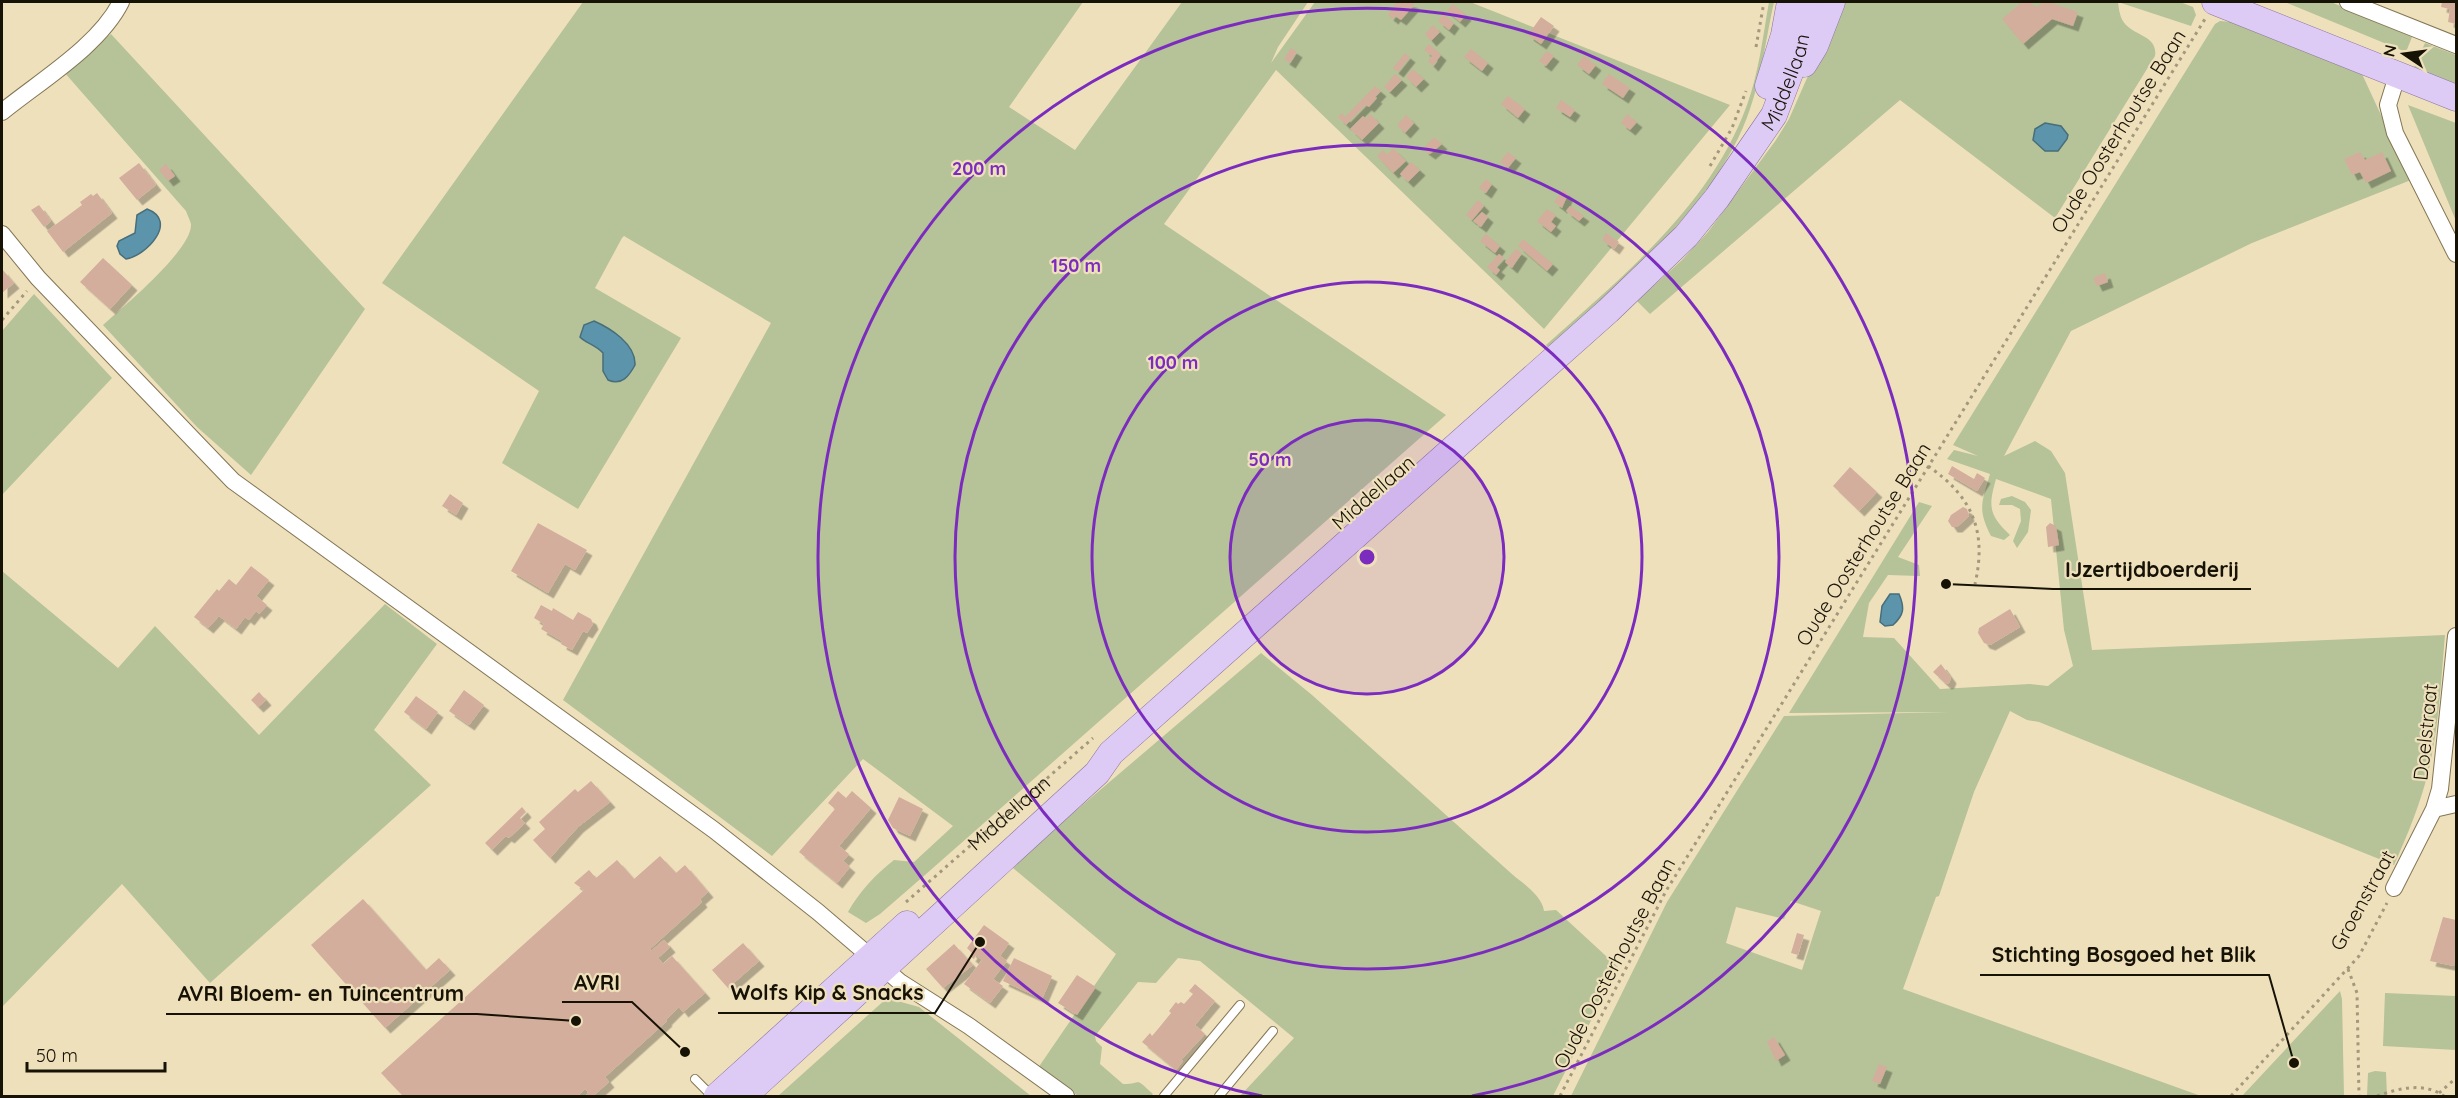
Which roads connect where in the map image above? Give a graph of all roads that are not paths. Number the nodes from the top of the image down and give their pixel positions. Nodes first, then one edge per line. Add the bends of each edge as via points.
1 (121, 2) edge
2 (1790, 2) edge
3 (1808, 2) edge
4 (1832, 2) edge
5 (2348, 2) edge
6 (2211, 9) edge
7 (2457, 45) edge
8 (2398, 73) junction
9 (1787, 86) junction
10 (2457, 98) edge
11 (2, 112) edge
12 (1745, 155) junction
13 (2, 234) edge
14 (2457, 254) edge
15 (2457, 636) edge
16 (2457, 804) edge
17 (2434, 809) junction
18 (2394, 888) road end
19 (877, 962) junction
20 (1240, 1005) dead end
21 (1274, 1031) dead end
22 (695, 1079) dead end
23 (1169, 1095) edge
24 (712, 1096) edge
25 (717, 1096) edge
26 (744, 1096) edge
27 (1066, 1096) edge
28 (1220, 1096) edge

1 - 11 street via 87,45
2 - 12 main road, Middellaan via 1774,72
3 - 9 main road, Middellaan
4 - 9 main road via 1812,53
5 - 7 street
6 - 8 main road
8 - 10 main road
8 - 14 street via 2388,105 2395,133
9 - 12 main road, Middellaan via 1774,115
12 - 19 main road, Middellaan via 1702,216 1646,276 1103,744 1087,764
13 - 19 street via 38,278 233,481 714,830
15 - 17 street, Doelstraat via 2440,789
16 - 17 street, Doelstraat
17 - 18 street, Groenstraat
19 - 25 main road
19 - 26 main road
19 - 27 street via 900,982
20 - 23 lane
21 - 28 lane
22 - 24 lane

